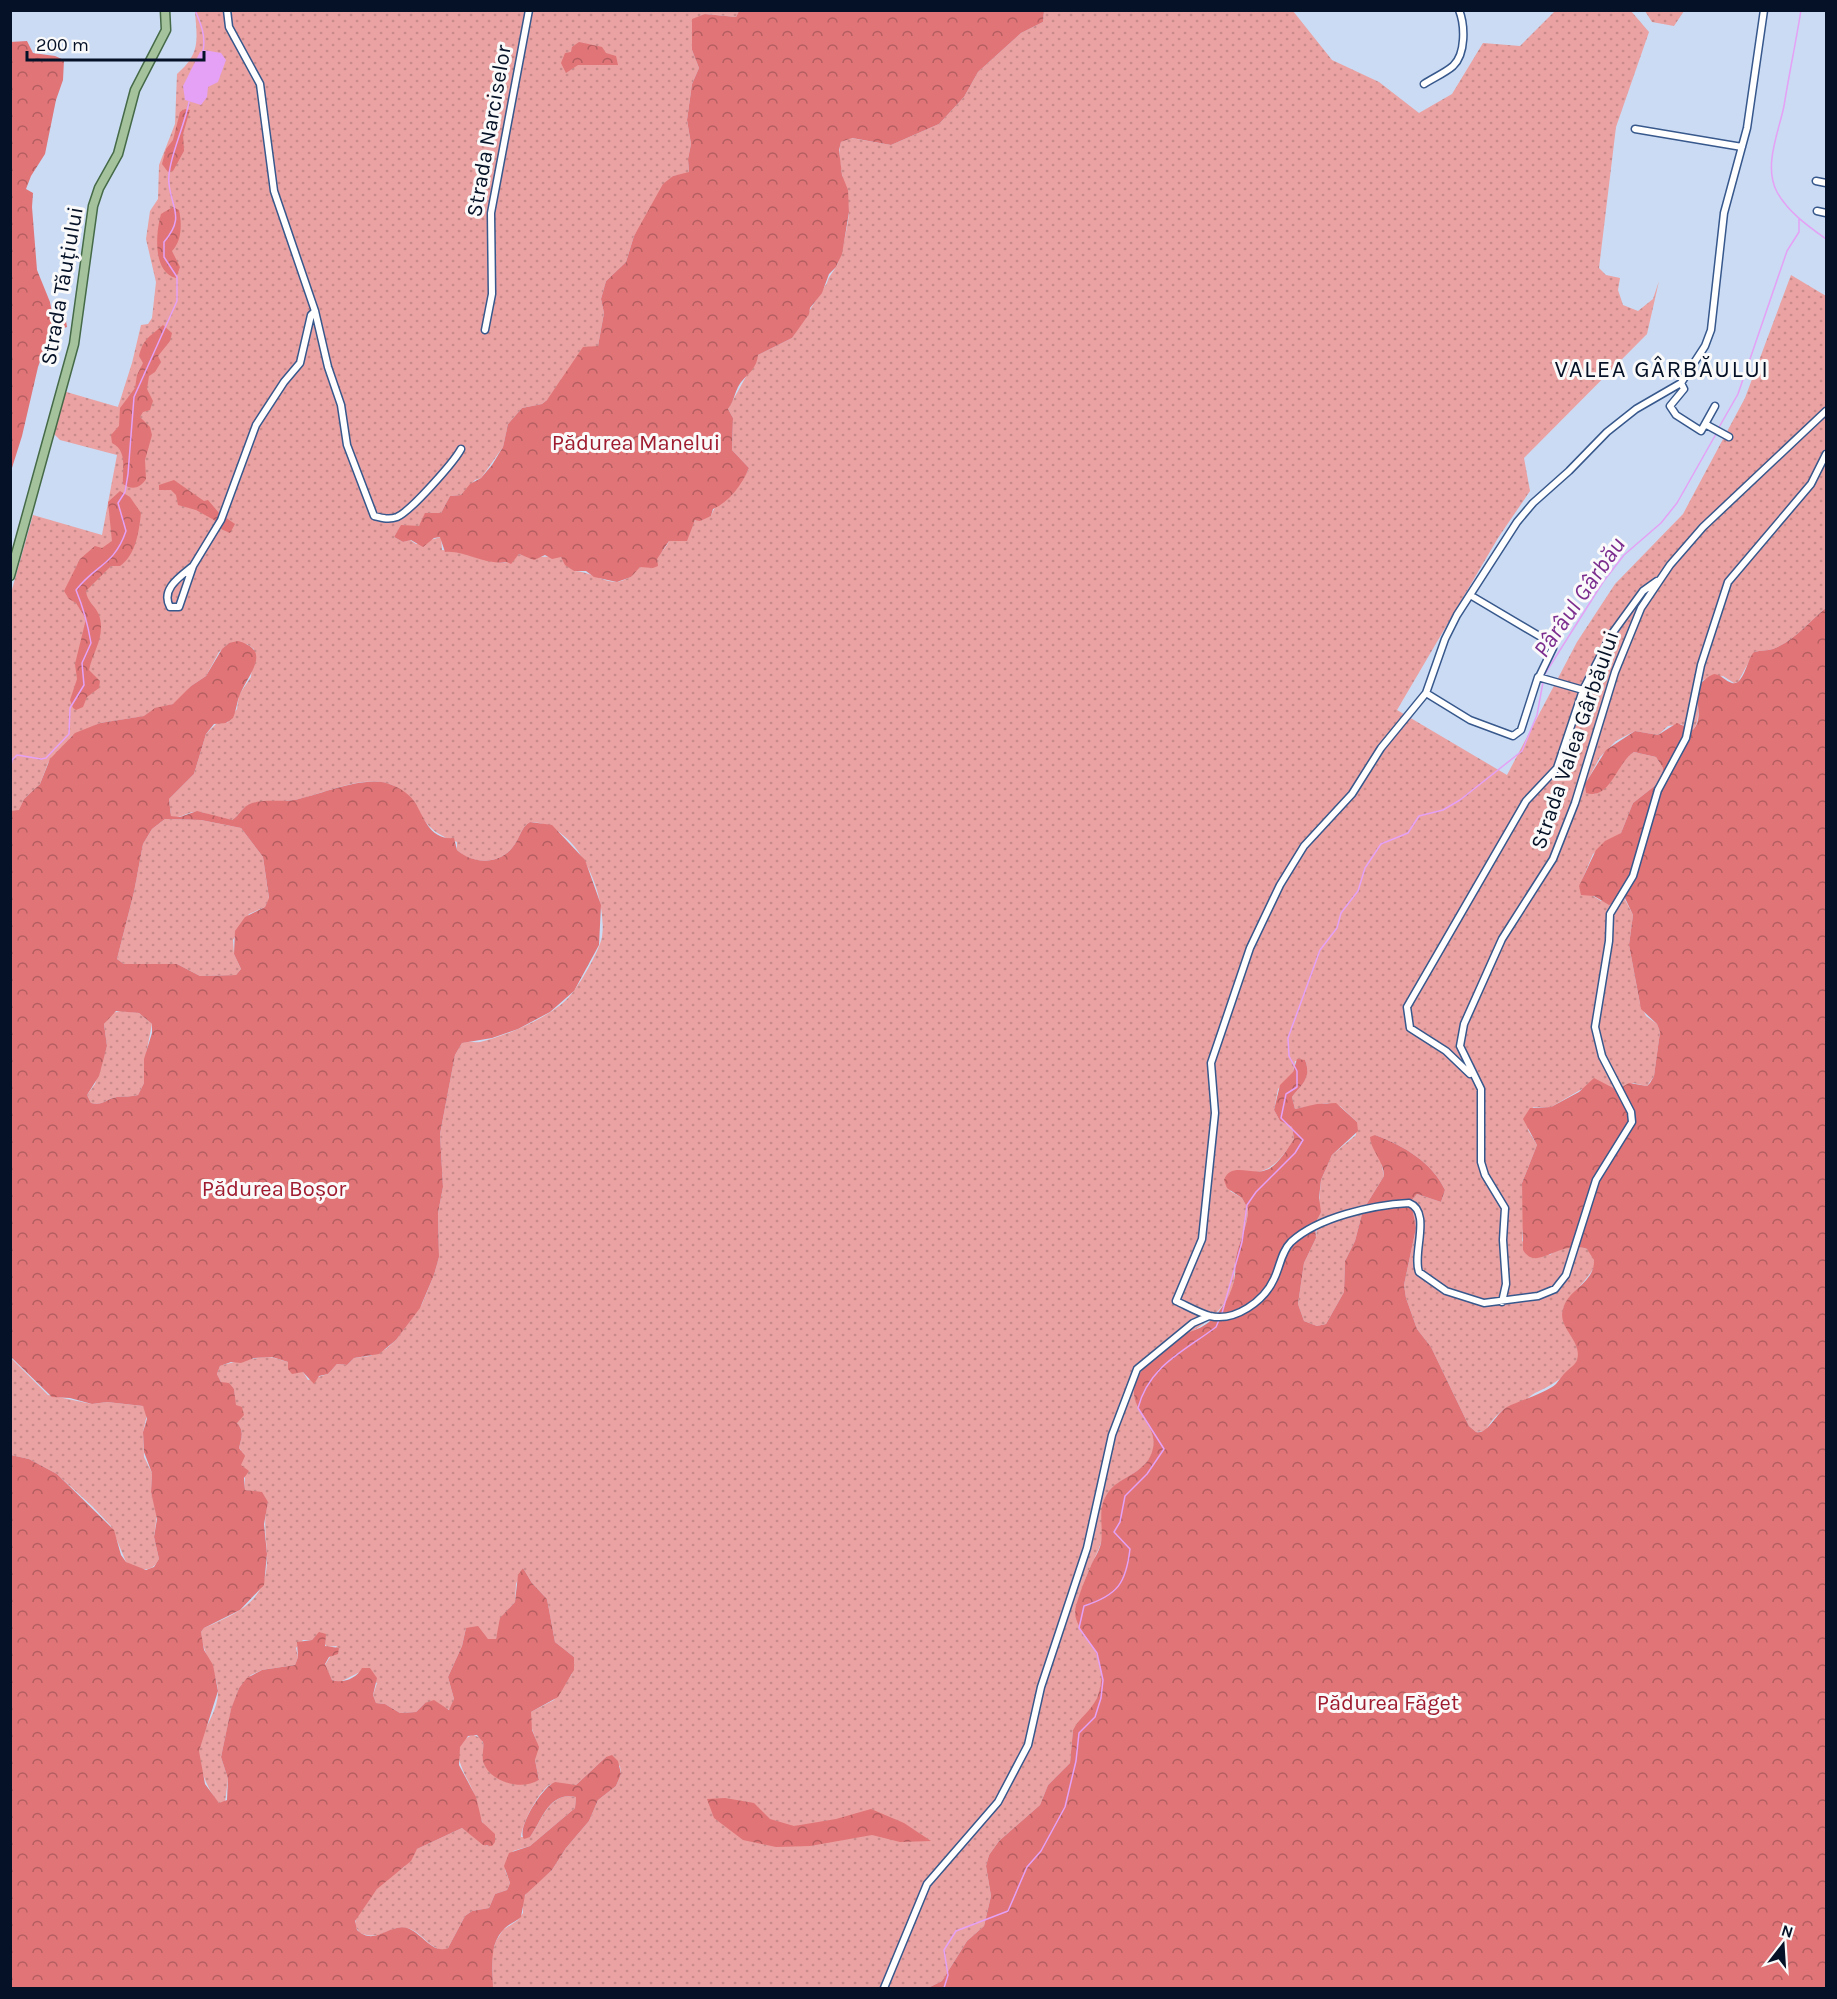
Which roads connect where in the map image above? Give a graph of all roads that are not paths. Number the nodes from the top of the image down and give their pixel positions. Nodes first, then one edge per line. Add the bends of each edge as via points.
1 (165, 10) edge
2 (227, 10) edge
3 (529, 10) edge
4 (1459, 10) edge
5 (1764, 10) edge
6 (1424, 84) dead end
7 (1635, 129) dead end
8 (1742, 147) junction
9 (1816, 181) dead end
10 (1827, 183) edge
11 (1817, 211) dead end
12 (1827, 213) edge
13 (315, 311) junction
14 (485, 330) dead end
15 (1681, 383) junction
16 (1715, 406) dead end
17 (1827, 411) edge
18 (1705, 424) junction
19 (1729, 437) dead end
20 (461, 449) dead end
21 (1827, 453) edge
22 (193, 566) junction
23 (10, 576) edge
24 (1658, 581) junction
25 (1470, 595) junction
26 (1542, 677) junction
27 (1583, 690) junction
28 (1426, 693) junction
29 (1477, 1080) junction
30 (1502, 1302) junction
31 (1213, 1316) junction
32 (884, 1989) edge

1 - 23 main road, Strada Tăuțiului via 166,30 135,90 118,154 93,206 74,344
2 - 13 street via 229,27 261,90 274,191
3 - 14 street, Strada Narciselor via 490,213 492,294
4 - 6 street via 1463,20 1462,46 1455,64
5 - 8 street via 1751,110
7 - 8 street
8 - 15 street via 1724,213 1711,330
9 - 10 street
11 - 12 street
13 - 20 street via 347,445 374,516 384,519 403,513 453,464
13 - 22 street via 300,363 256,425 221,520
15 - 18 street via 1684,389 1670,406 1676,415 1701,431
15 - 25 street via 1606,432 1533,503
16 - 18 street
17 - 24 street, Strada Valea Gârbăului via 1703,527
18 - 19 street
21 - 30 street via 1811,484 1728,582 1701,665 1686,738 1658,790 1633,876 1610,914 1595,1027 1602,1056 1631,1112 1632,1126 1596,1180 1563,1281 1550,1292
22 - 22 street via 179,607 170,606 167,597 174,581
24 - 27 street via 1643,591 1611,635
24 - 29 street, Strada Valea Gârbăului via 1641,608 1623,651 1553,859 1502,939 1464,1024 1460,1046
25 - 26 street via 1546,640 1553,648
25 - 28 street via 1445,639
26 - 27 street
26 - 28 street via 1521,730 1513,736 1470,720
27 - 29 street via 1557,768 1526,801 1407,1007 1410,1028 1446,1051
28 - 31 street via 1381,748 1352,794 1304,846 1280,885 1251,948 1210,1063 1215,1113 1204,1227 1176,1301
29 - 30 street, Strada Valea Gârbăului via 1481,1095 1481,1162 1505,1208 1506,1284
30 - 31 street via 1467,1299 1421,1275 1416,1259 1419,1212 1409,1203 1344,1215 1296,1238 1283,1252 1276,1276 1264,1296 1254,1305 1225,1317
31 - 32 street via 1193,1323 1137,1369 1112,1435 1087,1548 1041,1687 1028,1745 998,1802 927,1884

